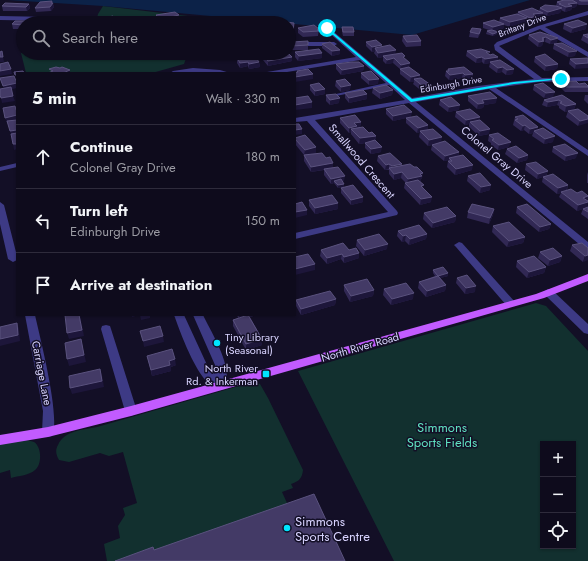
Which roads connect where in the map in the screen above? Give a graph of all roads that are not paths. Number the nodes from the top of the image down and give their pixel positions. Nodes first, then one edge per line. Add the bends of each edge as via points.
1 (588, 13) edge
2 (0, 18) edge
3 (16, 18) edge
4 (540, 26) junction
5 (327, 28) dead end
6 (296, 44) edge
7 (344, 44) junction
8 (588, 55) edge
9 (361, 58) junction
10 (181, 72) edge
11 (222, 72) edge
12 (275, 72) edge
13 (588, 79) edge
14 (541, 80) junction
15 (391, 84) junction
16 (491, 87) junction
17 (338, 95) edge
18 (411, 101) junction
19 (310, 119) junction
20 (296, 120) edge
21 (588, 154) edge
22 (16, 165) edge
23 (0, 169) edge
24 (0, 205) edge
25 (296, 236) edge
26 (459, 245) dead end
27 (588, 247) edge
28 (13, 259) dead end
29 (588, 277) edge
30 (548, 292) junction
31 (510, 304) junction
32 (30, 316) edge
33 (179, 316) edge
34 (198, 316) edge
35 (106, 329) dead end
36 (588, 330) edge
37 (220, 386) junction
38 (131, 411) junction
39 (48, 432) junction
40 (0, 440) edge

1 - 4 street, Brittany Drive
2 - 3 street
4 - 8 street
4 - 14 street, Brittany Drive via 496,46
5 - 7 street, Colonel Gray Drive
6 - 7 street
7 - 9 street, Colonel Gray Drive
9 - 12 street
9 - 15 street, Colonel Gray Drive
10 - 11 street
13 - 14 street, Edinburgh Drive
14 - 16 street, Edinburgh Drive
15 - 17 street
15 - 18 street, Colonel Gray Drive
16 - 18 street, Edinburgh Drive
16 - 21 street
18 - 19 street, Edinburgh Drive
18 - 27 street, Colonel Gray Drive
19 - 20 street, Edinburgh Drive
19 - 25 street, Smallwood Crescent via 394,213
22 - 23 street
24 - 28 street
26 - 31 street
29 - 30 main road, North River Road
30 - 31 main road, North River Road
30 - 36 street
31 - 37 main road, North River Road
32 - 39 street, Carriage Lane via 49,411
33 - 37 street via 203,370
34 - 37 street via 221,365
35 - 38 street
37 - 38 main road, North River Road
38 - 39 main road, North River Road
39 - 40 main road, North River Road

